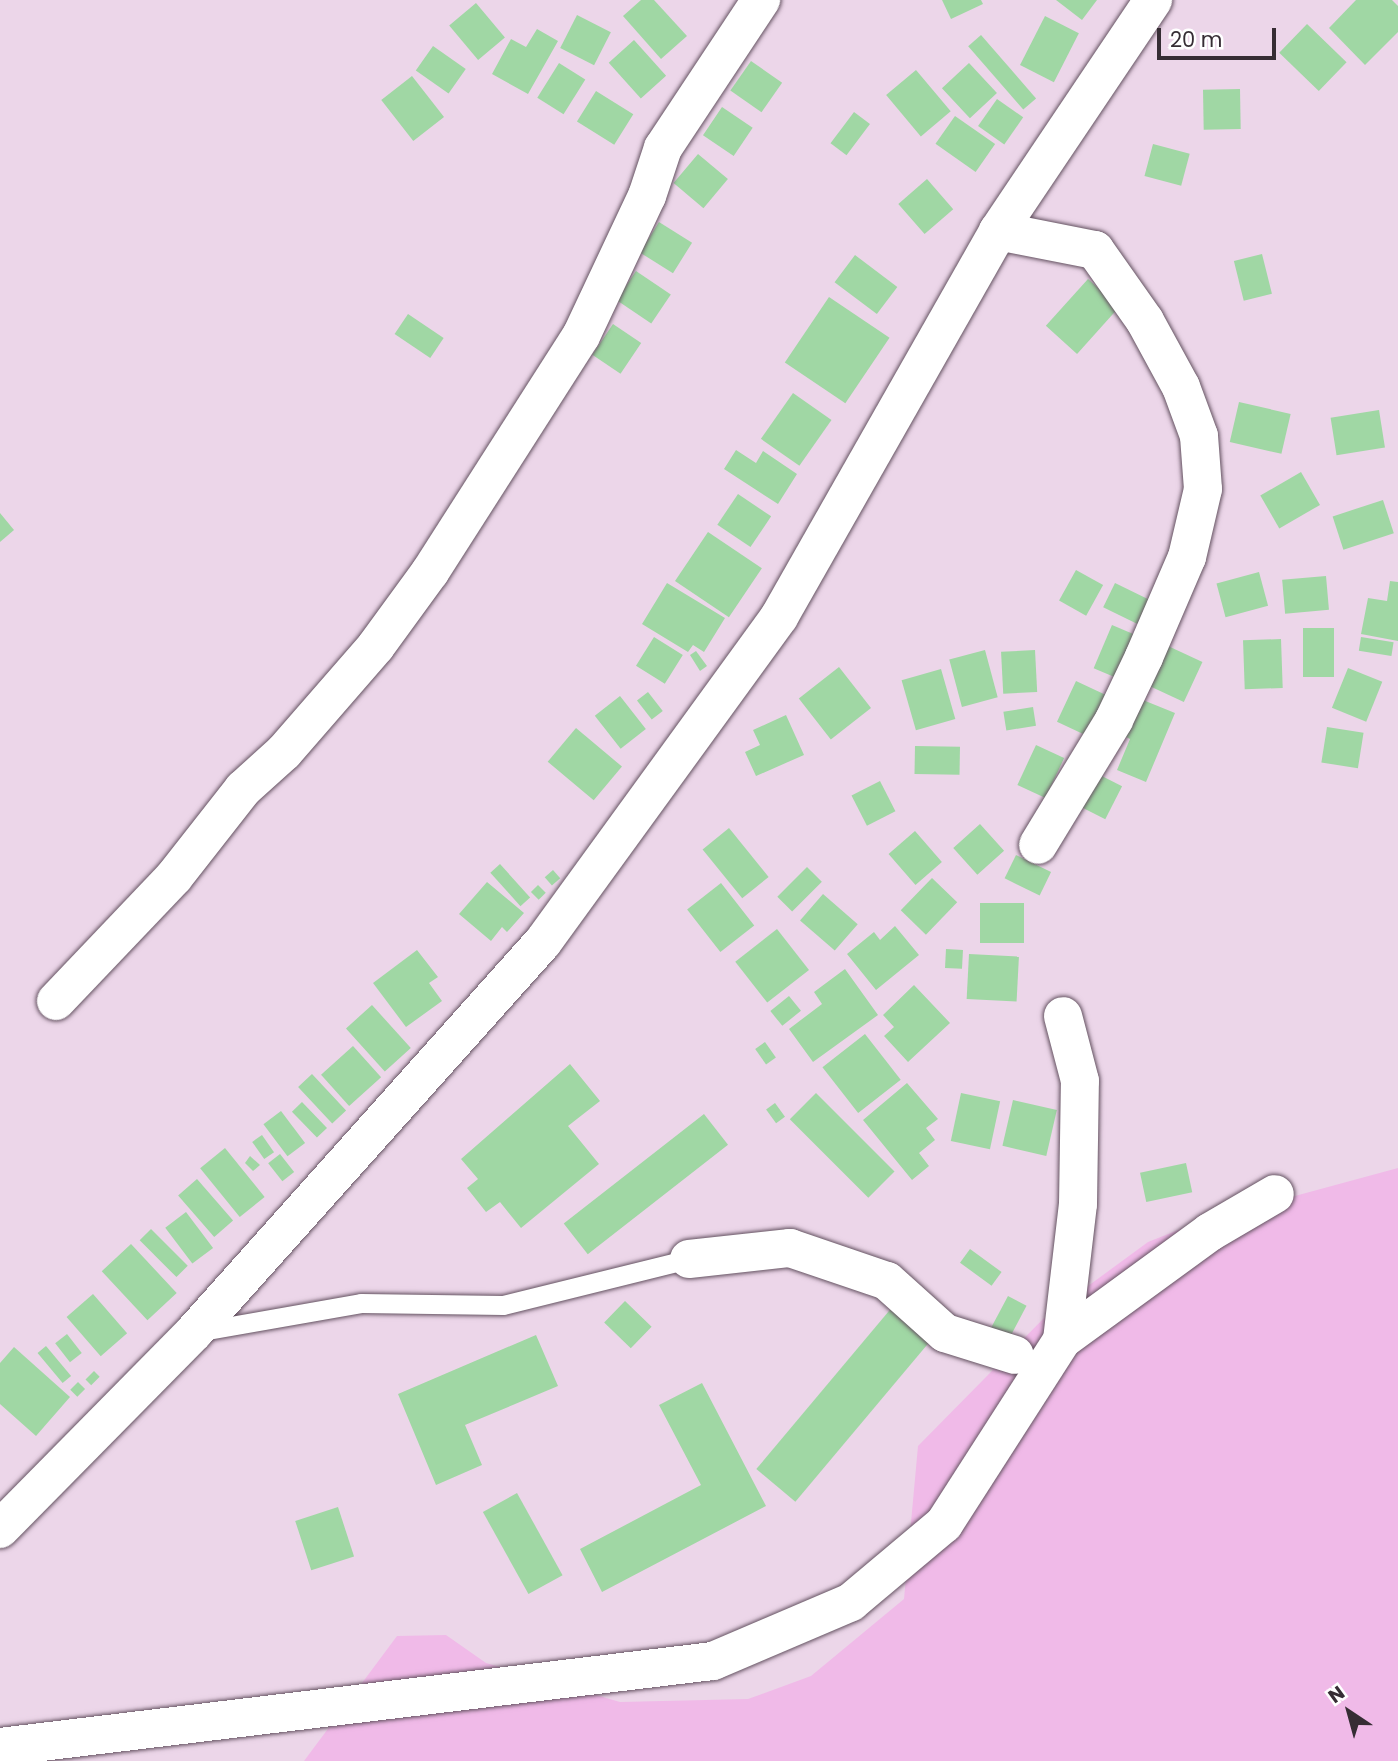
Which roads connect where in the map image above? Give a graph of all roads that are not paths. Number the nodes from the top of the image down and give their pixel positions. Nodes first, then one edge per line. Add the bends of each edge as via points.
1 (761, 0) edge
2 (1153, 0) edge
3 (998, 231) junction
4 (1038, 845) dead end
5 (56, 1001) dead end
6 (1063, 1016) dead end
7 (1275, 1194) dead end
8 (689, 1259) joint
9 (194, 1332) junction
10 (1062, 1340) junction
11 (1014, 1355) dead end
12 (0, 1529) edge
13 (0, 1747) edge

1 - 5 street via 663,148 647,196 581,336 430,572 376,646 284,752 243,789 174,877
2 - 3 street
3 - 4 street via 1095,250 1145,321 1181,387 1199,436 1203,489 1187,557 1138,670 1114,720
3 - 9 street via 779,617 659,787 543,942
6 - 10 street via 1080,1081 1077,1204
7 - 10 street via 1200,1239
8 - 9 lane via 503,1305 361,1303
8 - 11 street via 790,1248 887,1281 945,1333
9 - 12 street
10 - 13 street via 944,1524 851,1602 713,1661

